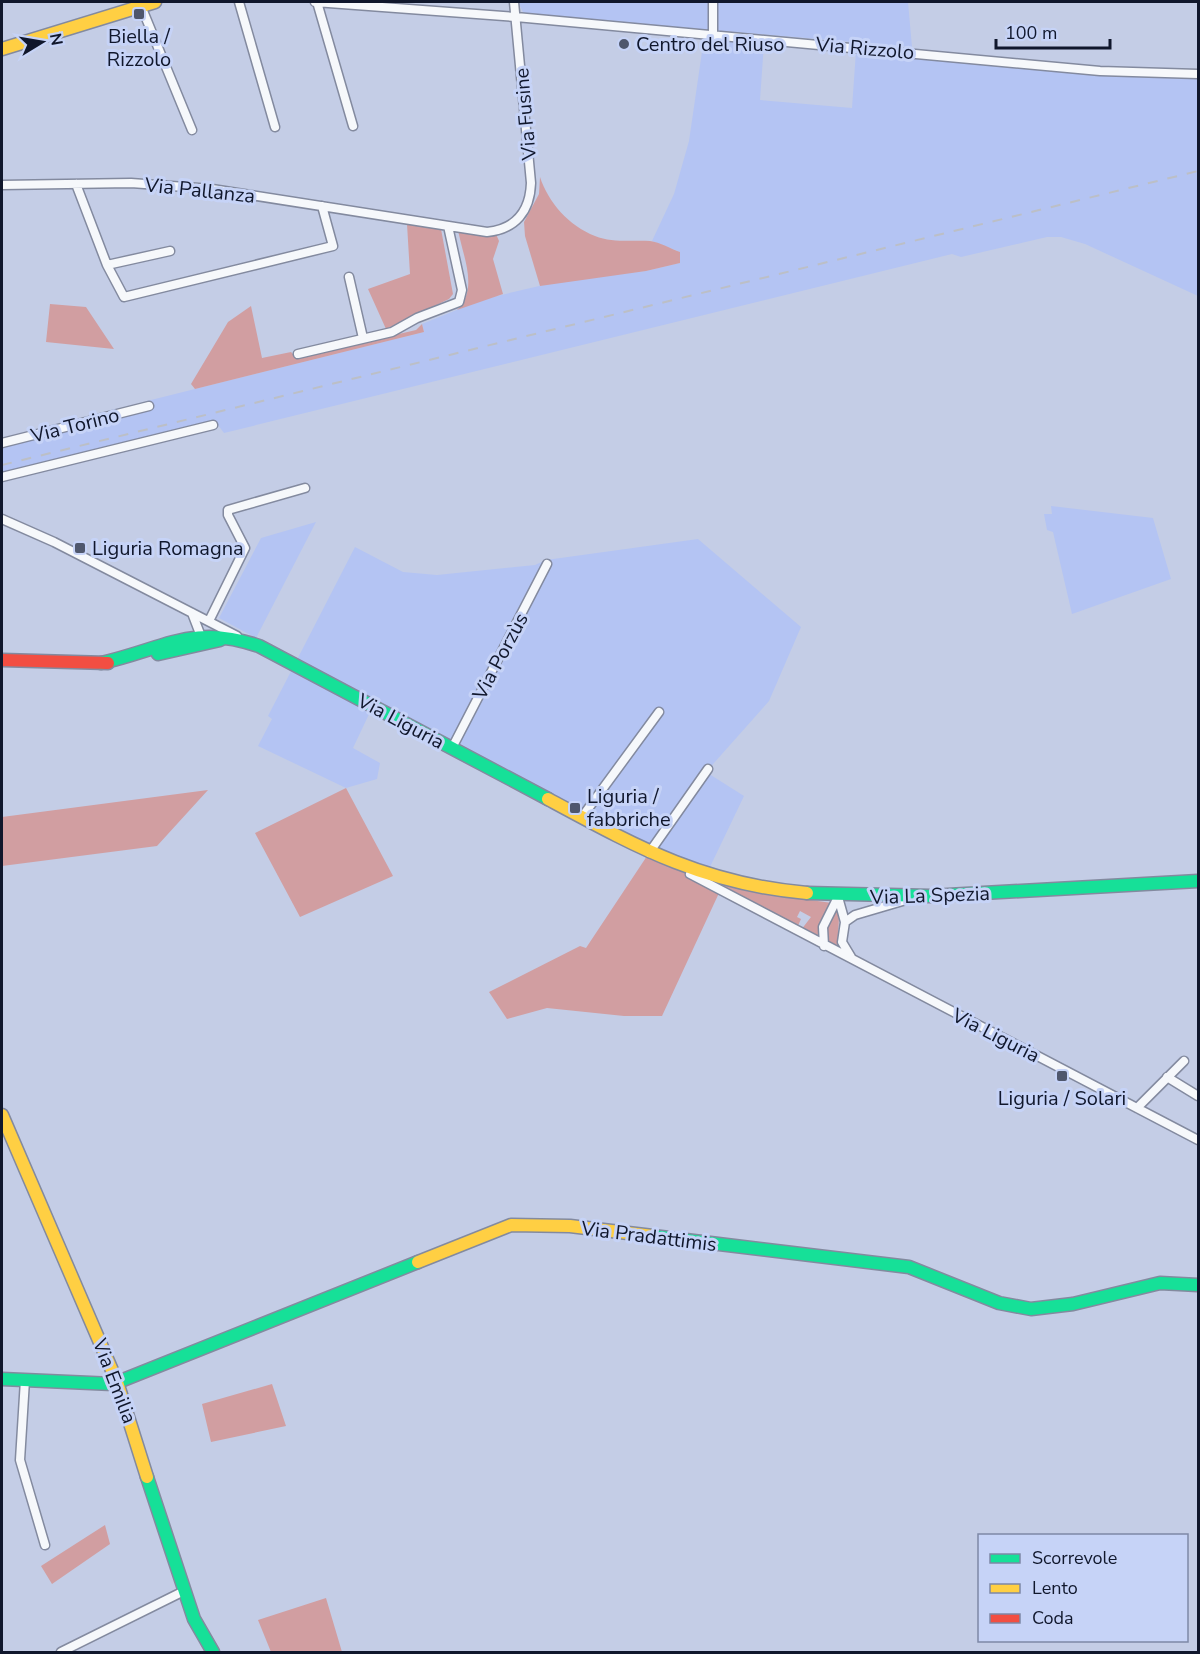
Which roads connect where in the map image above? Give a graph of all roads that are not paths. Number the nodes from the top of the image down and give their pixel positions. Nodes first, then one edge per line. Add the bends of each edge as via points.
1 (155, 2) edge
2 (239, 2) edge
3 (316, 2) edge
4 (514, 2) edge
5 (713, 2) edge
6 (141, 6) junction
7 (516, 17) junction
8 (713, 35) junction
9 (2, 49) edge
10 (1198, 74) edge
11 (353, 126) dead end
12 (275, 127) dead end
13 (192, 130) dead end
14 (76, 184) junction
15 (2, 185) edge
16 (322, 206) junction
17 (515, 223) joint
18 (448, 226) junction
19 (170, 250) dead end
20 (107, 265) junction
21 (349, 278) dead end
22 (363, 338) junction
23 (298, 354) dead end
24 (148, 406) dead end
25 (213, 425) dead end
26 (2, 443) edge
27 (2, 477) edge
28 (305, 488) dead end
29 (2, 519) edge
30 (548, 564) dead end
31 (192, 612) junction
32 (209, 621) junction
33 (213, 636) junction
34 (2, 660) edge
35 (659, 712) dead end
36 (452, 748) junction
37 (708, 769) dead end
38 (582, 817) junction
39 (649, 853) junction
40 (665, 861) junction
41 (1198, 881) edge
42 (838, 897) junction
43 (913, 897) junction
44 (844, 922) junction
45 (824, 945) junction
46 (856, 961) junction
47 (1184, 1061) dead end
48 (1167, 1077) junction
49 (1198, 1096) edge
50 (1137, 1108) junction
51 (2, 1115) edge
52 (1198, 1140) edge
53 (1198, 1285) edge
54 (2, 1379) edge
55 (25, 1380) junction
56 (117, 1382) junction
57 (45, 1545) dead end
58 (184, 1591) junction
59 (61, 1653) edge
60 (213, 1653) edge

1 - 6 street
2 - 12 street
3 - 7 street, Via Rizzolo
3 - 11 street, Via Rizzolo
4 - 7 street, Via Fusine
5 - 8 street
6 - 9 street
6 - 13 street
7 - 8 street, Via Rizzolo
7 - 17 street, Via Fusine via 531,183 530,198
8 - 10 street, Via Rizzolo via 1100,71
14 - 15 street, Via Pallanza
14 - 16 street, Via Pallanza via 131,183 212,189
14 - 20 street
16 - 18 street, Via Pallanza
16 - 20 street via 333,246 124,297
17 - 18 street, Via Pallanza via 487,232
18 - 22 street via 462,290 459,302 392,332
19 - 20 street
21 - 22 street
22 - 23 street
24 - 26 street, Via Torino
25 - 27 street
28 - 32 street via 228,510 245,548
29 - 31 street
30 - 36 street, Via Porzùs
31 - 32 street
31 - 33 street
32 - 33 street
33 - 34 street via 128,661
33 - 36 street, Via Liguria via 248,641
35 - 38 street
36 - 38 street, Via Liguria
37 - 39 street
38 - 39 street, Via Liguria
39 - 40 street, Via Liguria
40 - 42 street, Via La Spezia via 774,889
40 - 45 street, Via Liguria
41 - 43 street, Via La Spezia
42 - 43 street, Via La Spezia
42 - 44 street
42 - 45 street via 823,927
43 - 44 street
44 - 46 street via 842,942
45 - 46 street, Via Liguria
46 - 50 street, Via Liguria
47 - 48 street
48 - 49 street
48 - 50 street
50 - 52 street, Via Liguria
51 - 56 street, Via Emilia
53 - 56 street, Via Pradattimis via 1176,1281 1050,1309 1013,1307 976,1296 909,1267 570,1226 511,1225
54 - 55 street, Via Pradattimis
55 - 56 street, Via Pradattimis via 106,1385
55 - 57 street via 20,1460
56 - 58 street, Via Emilia
58 - 59 street
58 - 60 street, Via Emilia

